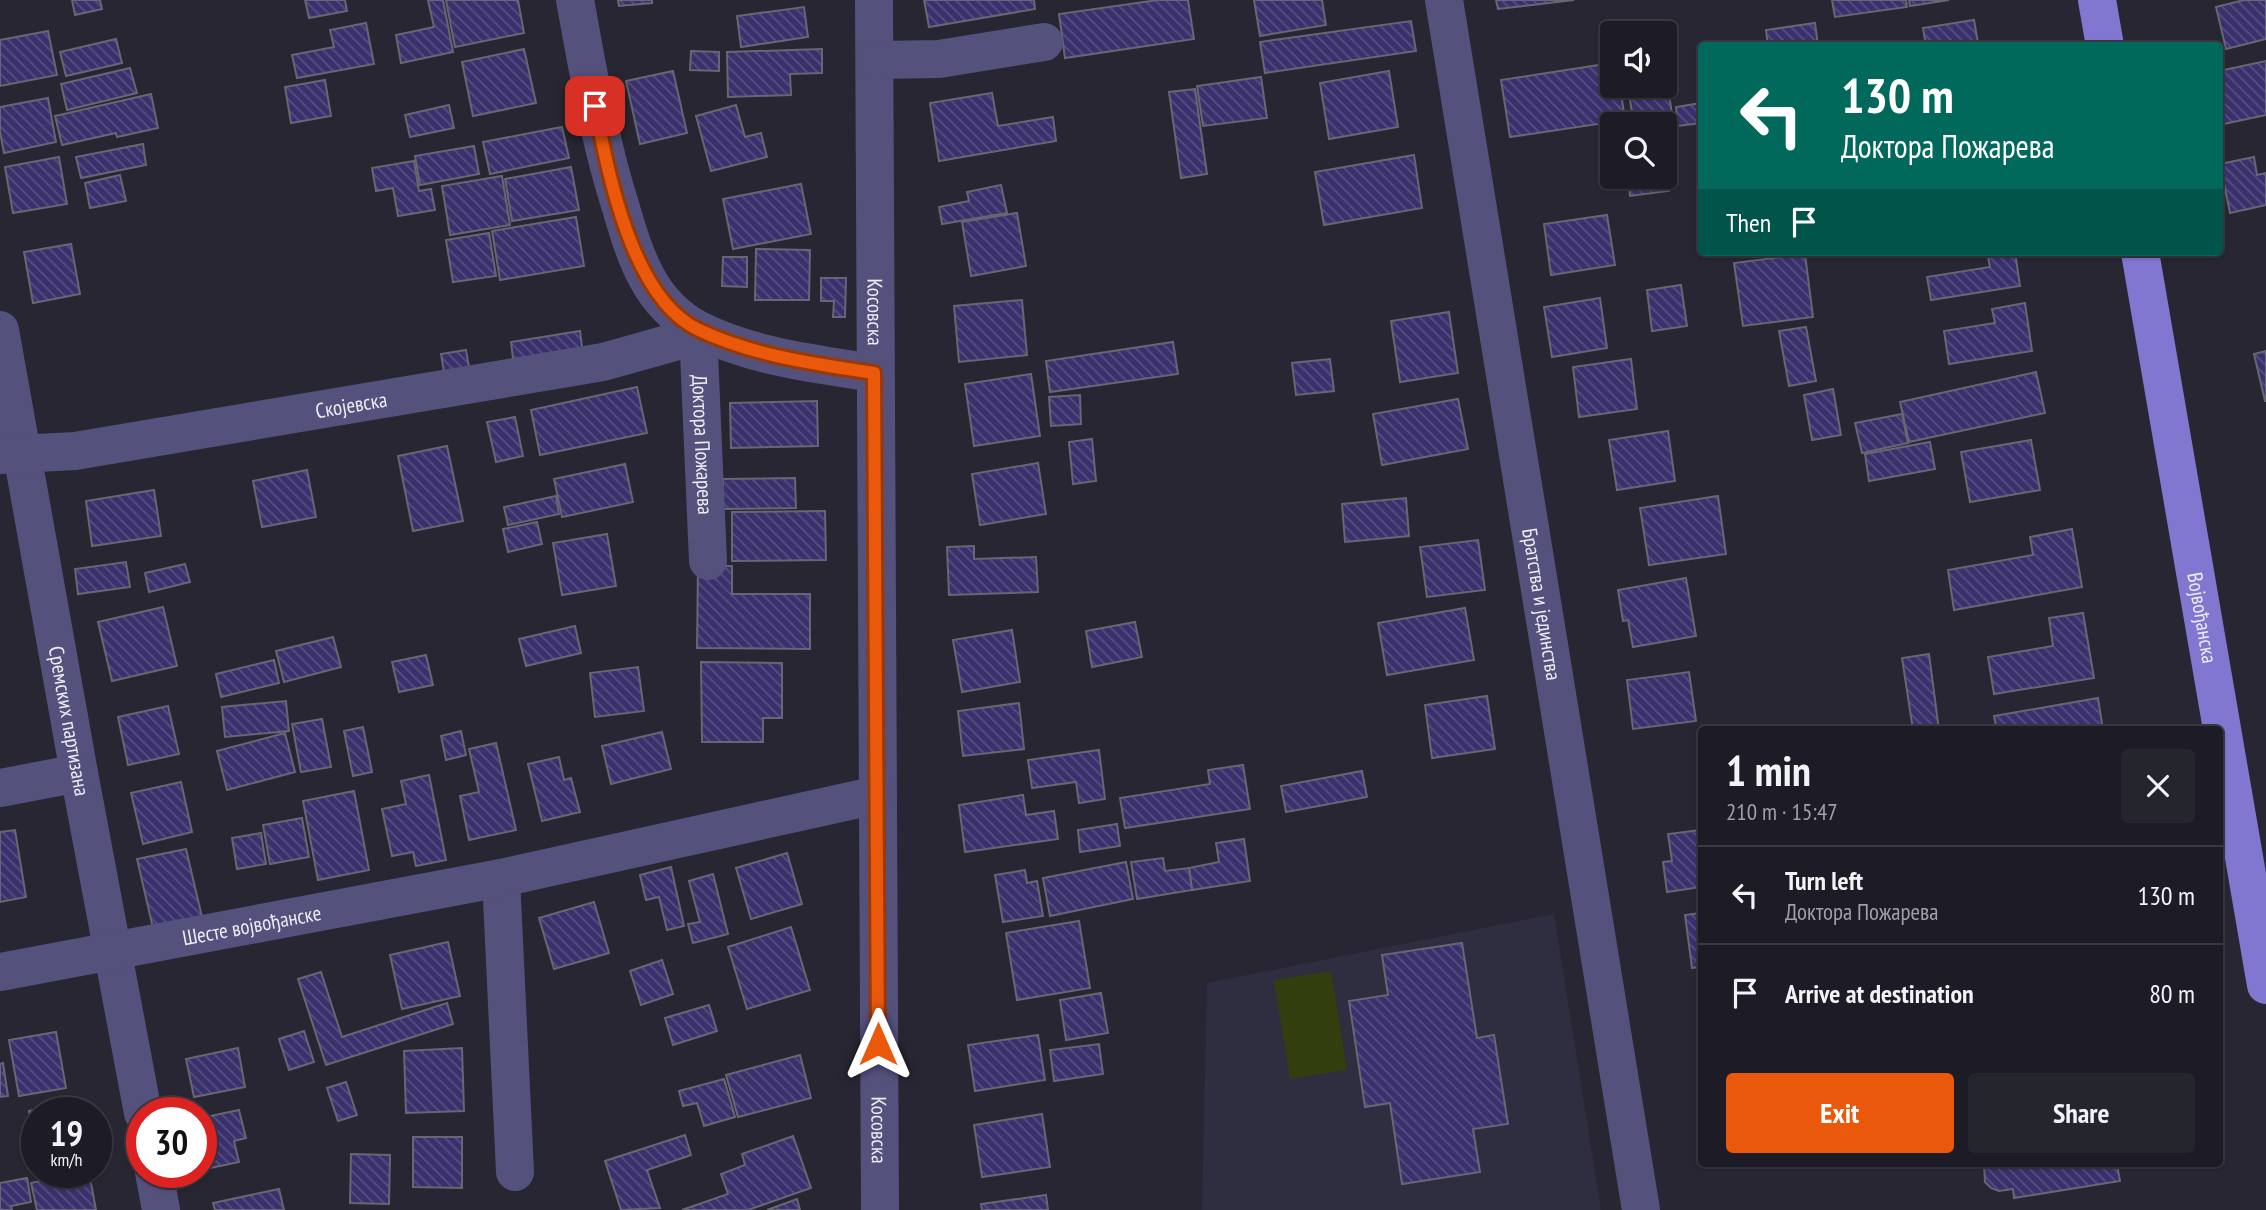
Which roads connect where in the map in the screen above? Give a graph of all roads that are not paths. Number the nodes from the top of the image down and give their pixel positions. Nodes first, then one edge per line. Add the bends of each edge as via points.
1 (575, 0) edge
2 (874, 0) edge
3 (1444, 0) edge
4 (2097, 0) edge
5 (1044, 42) dead end
6 (2104, 42) edge
7 (875, 60) junction
8 (2141, 256) edge
9 (0, 330) edge
10 (698, 330) junction
11 (874, 373) junction
12 (11, 455) edge
13 (708, 561) dead end
14 (2221, 726) edge
15 (2223, 735) edge
16 (79, 773) junction
17 (0, 788) edge
18 (877, 795) junction
19 (501, 878) junction
20 (113, 950) junction
21 (0, 972) edge
22 (2266, 985) edge
23 (140, 1097) edge
24 (516, 1172) dead end
25 (157, 1188) edge
26 (161, 1210) edge
27 (880, 1210) edge
28 (1642, 1210) edge

1 - 10 street via 600,132 630,239 657,294
2 - 7 street, Косовска
3 - 28 street, Братства и јединства
4 - 6 main road
5 - 7 street via 939,59
7 - 11 street, Косовска
8 - 14 main road, Војвођанска
9 - 12 street, Сремских партизана
10 - 11 street via 764,353
10 - 12 street, Скојевска via 678,341 603,362 75,451
10 - 13 street, Доктора Пожарева
11 - 18 street, Косовска
12 - 16 street, Сремских партизана
15 - 22 main road, Војвођанска
16 - 17 street
16 - 20 street, Сремских партизана
18 - 19 street, Шесте војвођанске
18 - 27 street, Косовска
19 - 20 street, Шесте војвођанске
19 - 24 street
20 - 21 street, Шесте војвођанске
20 - 23 street, Сремских партизана
25 - 26 street

